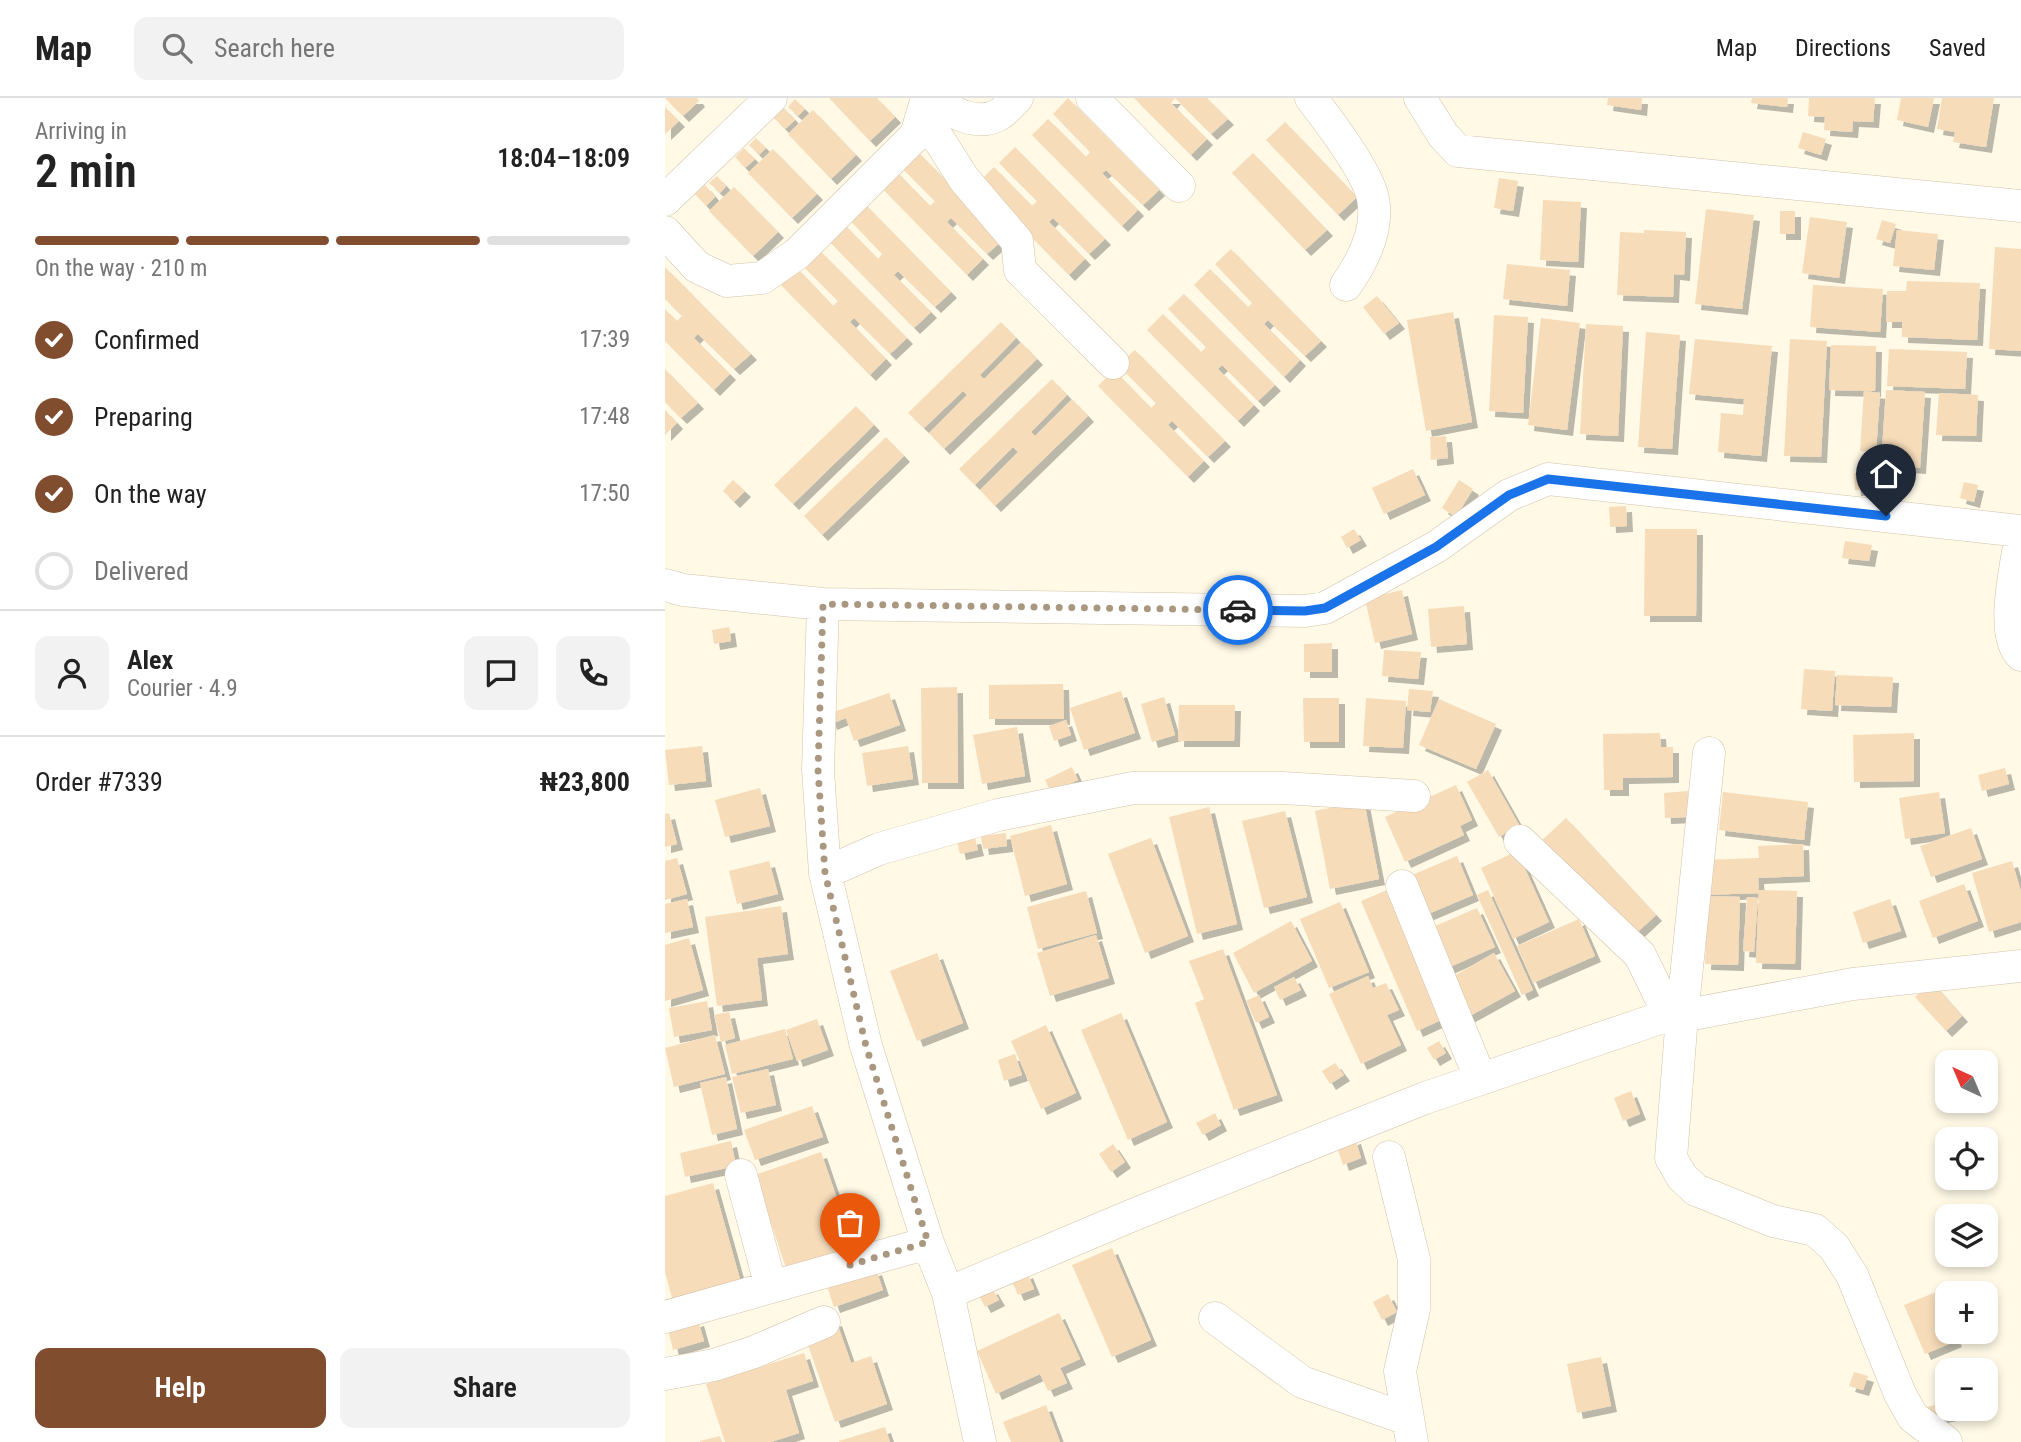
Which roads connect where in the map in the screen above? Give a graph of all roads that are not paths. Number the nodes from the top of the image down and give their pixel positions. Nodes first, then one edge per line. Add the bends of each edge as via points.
1 (771, 98) edge
2 (929, 98) edge
3 (1017, 98) edge
4 (1092, 98) edge
5 (1311, 98) edge
6 (1420, 98) edge
7 (1179, 186) dead end
8 (665, 200) edge
9 (2021, 206) edge
10 (665, 232) edge
11 (1346, 285) dead end
12 (1113, 363) dead end
13 (2021, 533) edge
14 (665, 585) edge
15 (823, 604) junction
16 (2021, 655) edge
17 (1709, 753) dead end
18 (1414, 796) dead end
19 (1520, 841) dead end
20 (825, 873) junction
21 (1402, 886) dead end
22 (2021, 966) edge
23 (1675, 1016) junction
24 (1480, 1078) junction
25 (1389, 1157) dead end
26 (741, 1175) dead end
27 (928, 1242) junction
28 (771, 1287) junction
29 (948, 1293) junction
30 (665, 1317) edge
31 (1215, 1318) dead end
32 (824, 1322) dead end
33 (665, 1374) edge
34 (1410, 1430) edge
35 (980, 1442) edge
36 (1946, 1442) edge

1 - 8 street
2 - 3 street via 971,119 1000,114
2 - 10 street via 916,135 798,253 762,278 727,281 697,267
2 - 12 street via 929,124 964,179 1017,241 1020,270
4 - 7 street
5 - 11 street via 1361,171 1373,199 1372,232 1361,263
6 - 9 street via 1458,151
13 - 15 street via 1548,479 1509,495 1436,547 1325,608
13 - 16 street via 2011,635
14 - 15 street
15 - 20 street via 818,770
17 - 23 street
18 - 20 street via 1283,788 1133,788 998,815 879,849
19 - 23 street via 1640,955
20 - 27 street via 866,1046
21 - 24 street
22 - 23 street via 1853,984
23 - 24 street
23 - 36 street via 1671,1158 1682,1177 1696,1190 1720,1200 1773,1221 1815,1230 1834,1247 1852,1275 1899,1394 1913,1417
24 - 29 street
25 - 34 street via 1414,1259 1414,1309 1401,1371
26 - 28 street
27 - 28 street
27 - 29 street
28 - 30 street
29 - 35 street
31 - 34 street via 1302,1382
32 - 33 street via 754,1352

